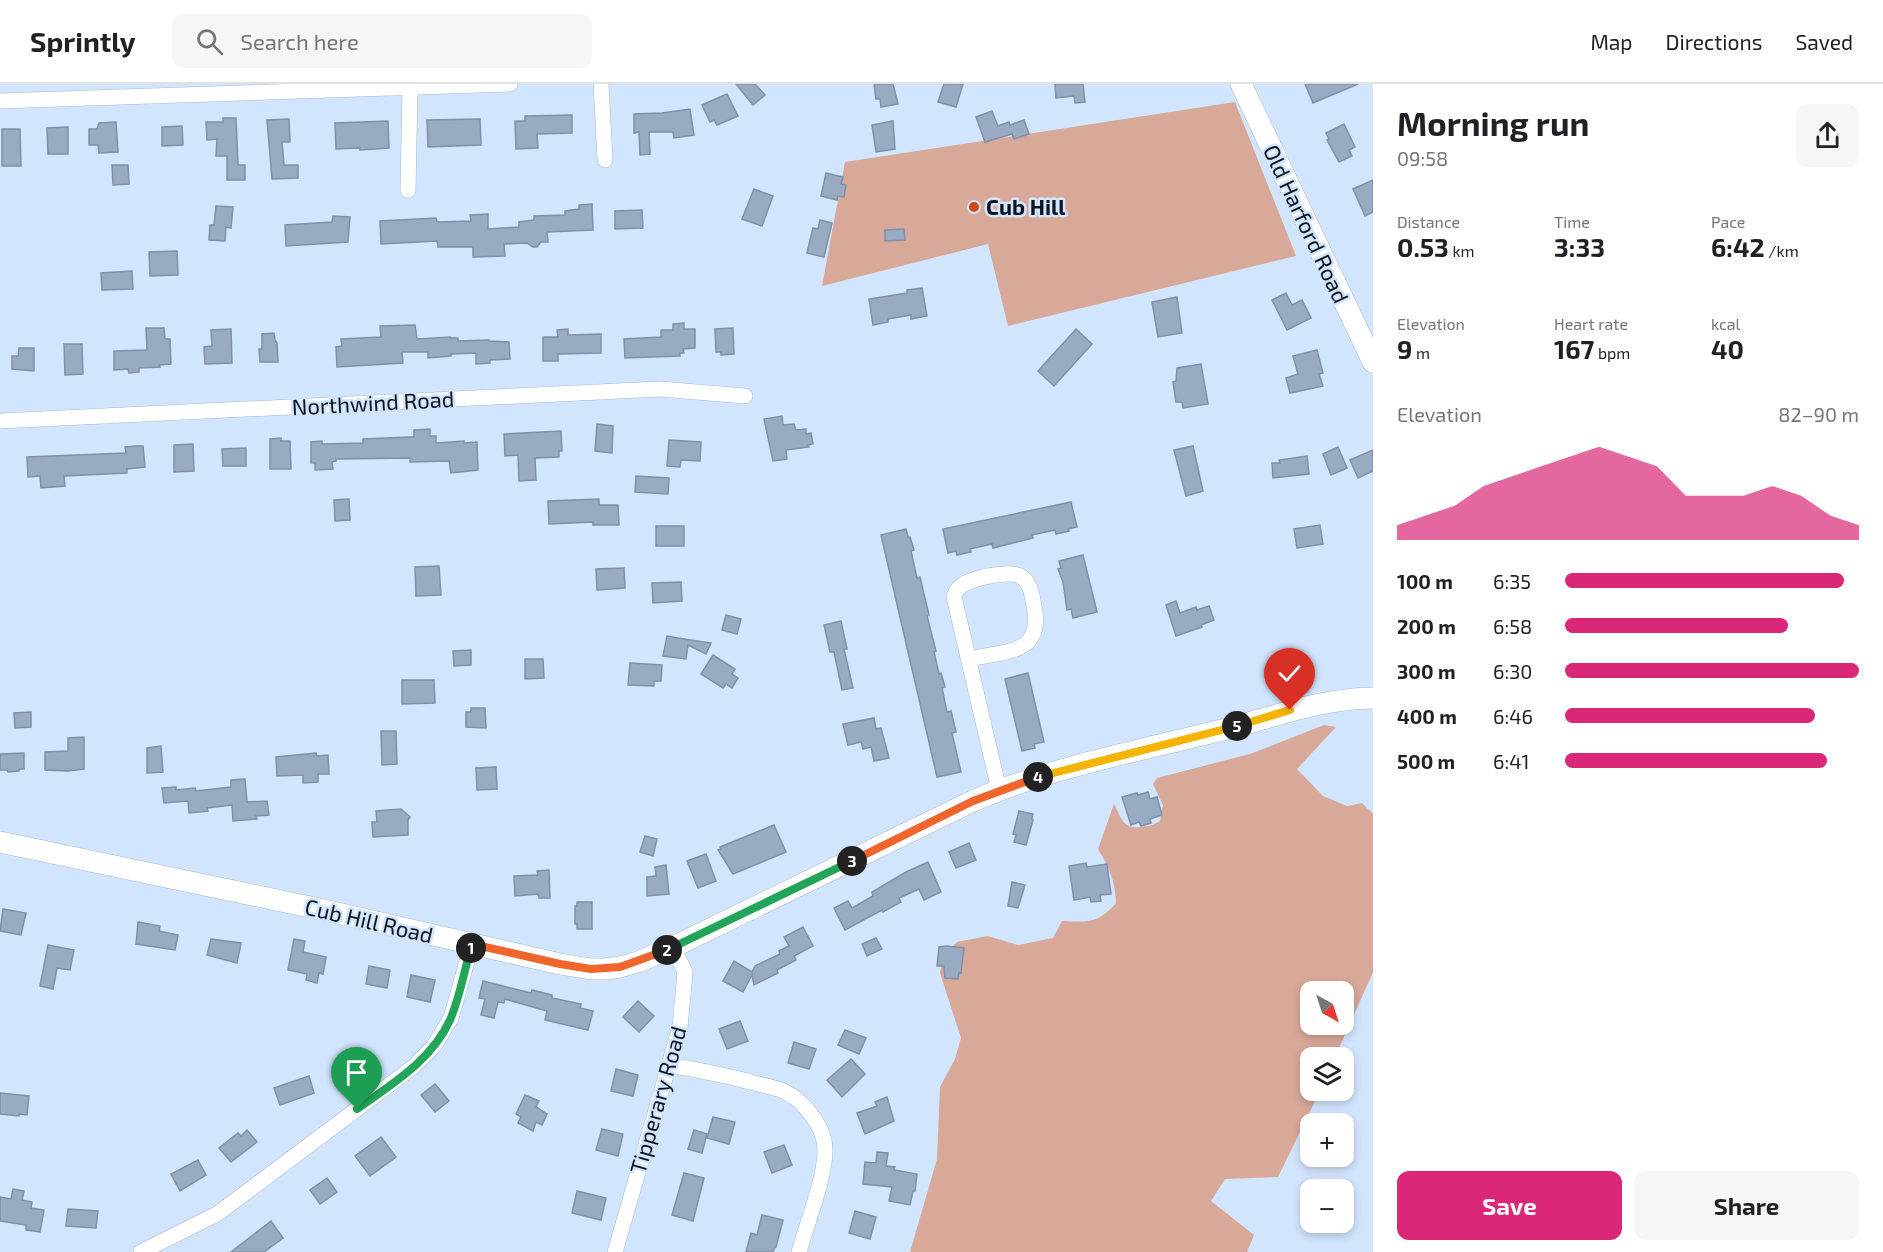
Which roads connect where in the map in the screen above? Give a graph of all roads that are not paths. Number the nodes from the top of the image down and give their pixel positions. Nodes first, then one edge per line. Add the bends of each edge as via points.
1 (510, 84) edge
2 (601, 84) edge
3 (1241, 84) edge
4 (410, 87) junction
5 (0, 101) edge
6 (605, 159) dead end
7 (408, 190) dead end
8 (1373, 362) edge
9 (746, 396) dead end
10 (0, 421) edge
11 (969, 658) junction
12 (1373, 698) edge
13 (999, 790) junction
14 (0, 842) edge
15 (472, 944) junction
16 (673, 947) junction
17 (669, 1065) junction
18 (141, 1252) edge
19 (615, 1252) edge
20 (799, 1252) edge

1 - 4 street
2 - 6 street
3 - 8 street, Old Harford Road
4 - 5 street
4 - 7 street
9 - 10 street, Northwind Road via 651,389
11 - 11 street via 1020,648 1033,636 1037,620 1029,585 1023,577 1005,573 969,581 956,591 954,597
11 - 13 street
12 - 13 street, Cub Hill Road via 1308,705
13 - 16 street, Cub Hill Road
14 - 15 street, Cub Hill Road
15 - 16 street, Cub Hill Road via 560,964 604,969 638,962
15 - 18 street via 451,1018 434,1046 413,1068 217,1214
16 - 17 street, Tipperary Road via 684,972 680,1027
17 - 19 street, Tipperary Road
17 - 20 street via 781,1090 795,1097 814,1119 823,1134 825,1149

